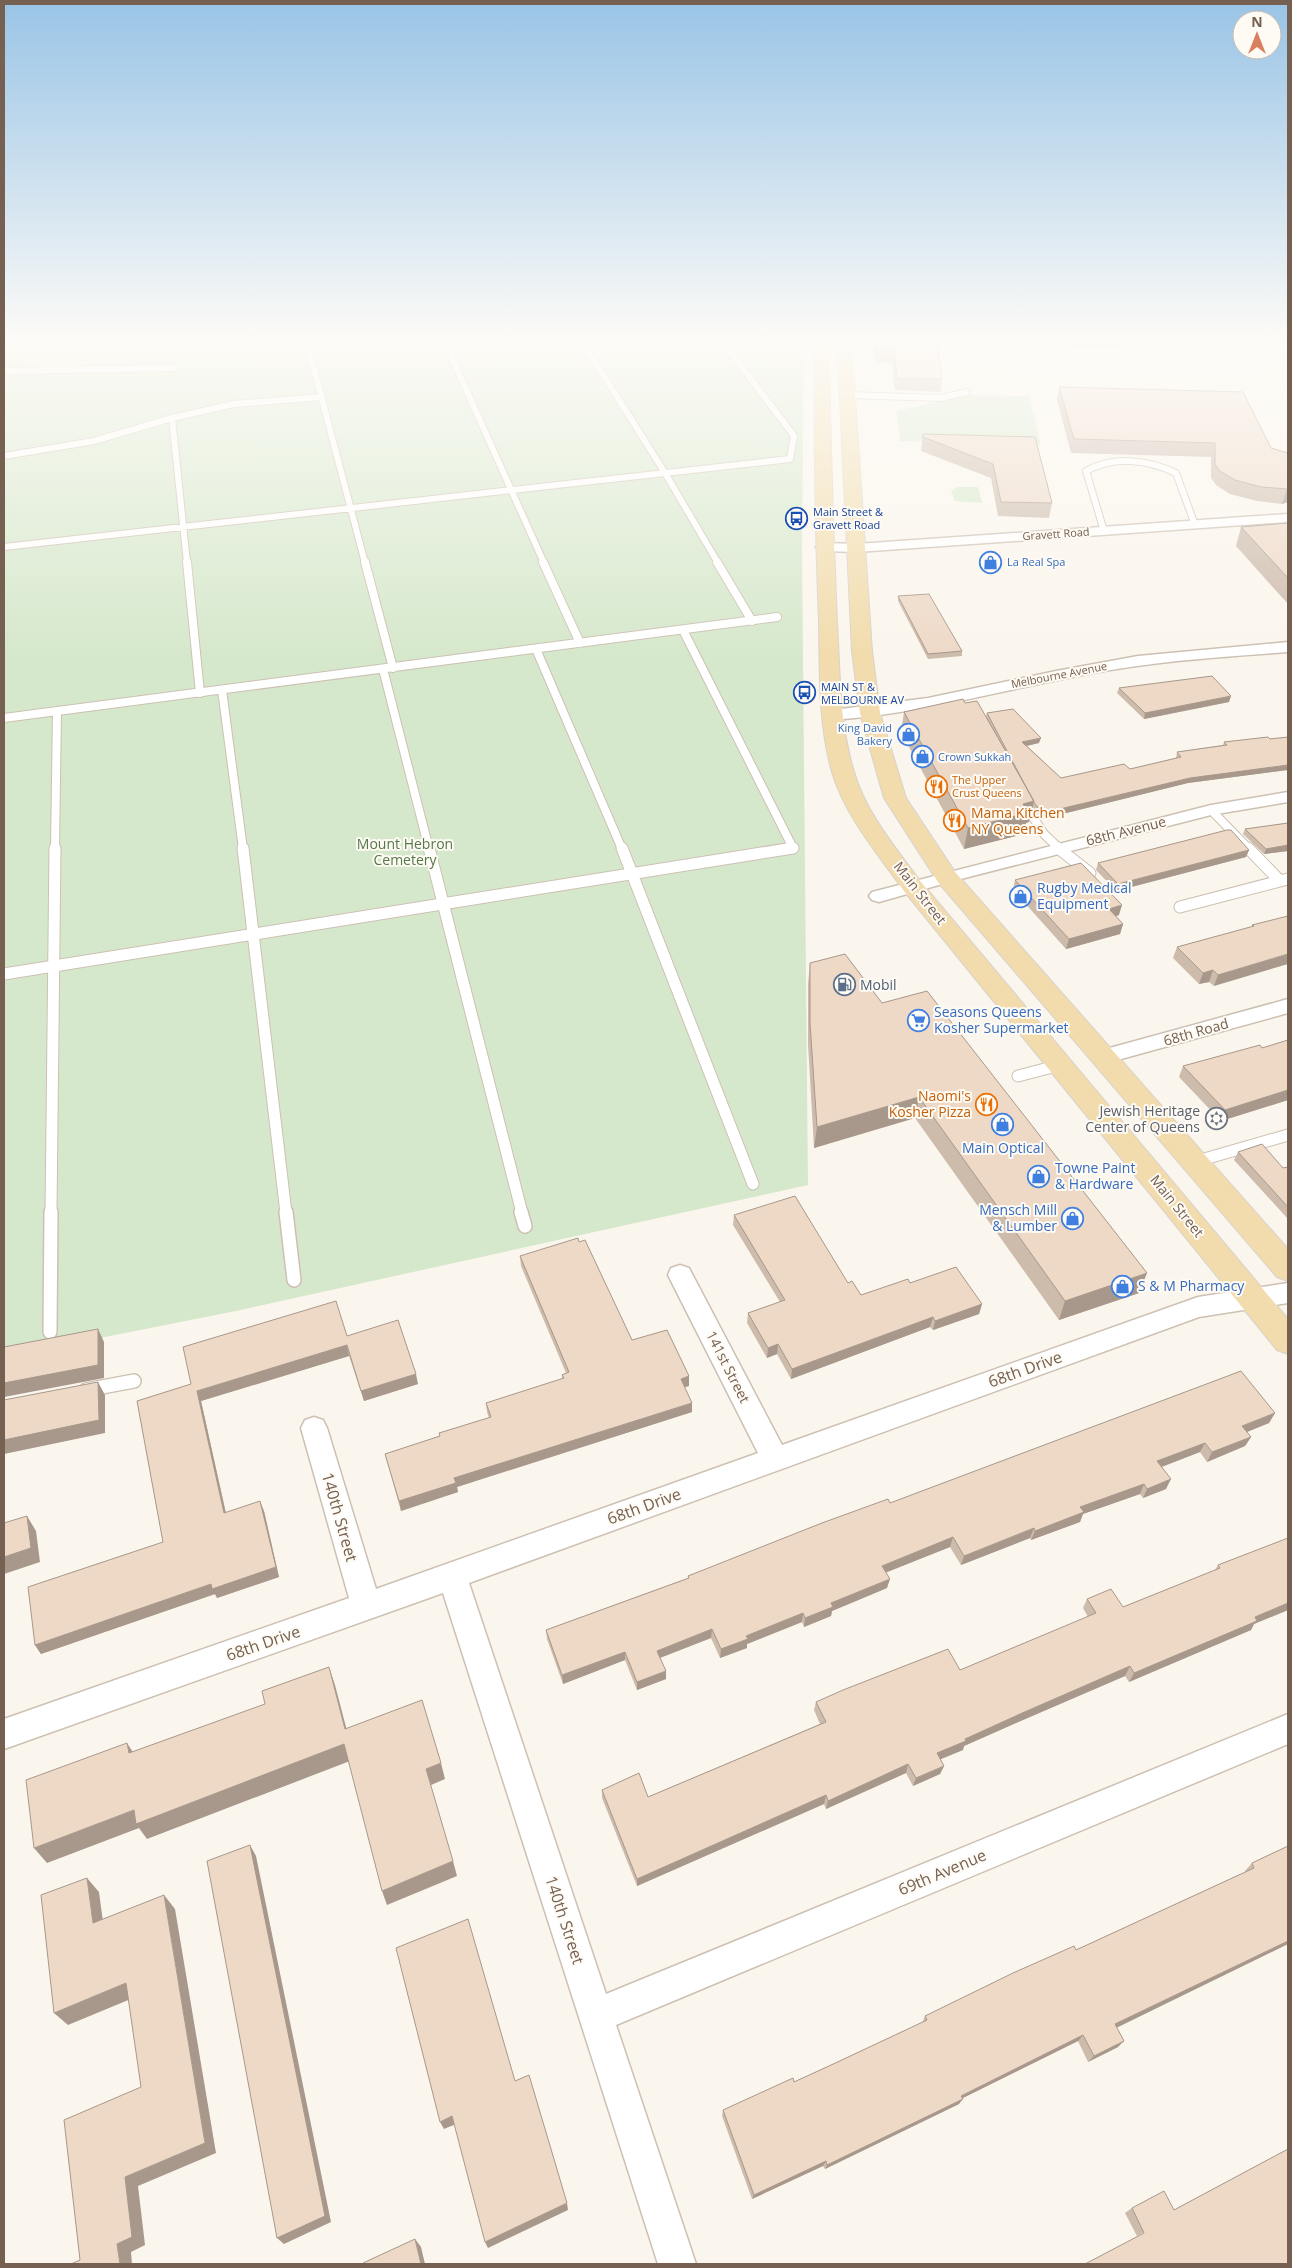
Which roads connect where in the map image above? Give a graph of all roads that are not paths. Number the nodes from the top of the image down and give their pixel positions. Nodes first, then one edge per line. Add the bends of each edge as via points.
1 (82, 444) edge
2 (175, 444) edge
3 (333, 444) edge
4 (491, 444) edge
5 (647, 444) edge
6 (793, 444) edge
7 (823, 444) edge
8 (851, 444) edge
9 (4, 456) edge
10 (665, 473) junction
11 (512, 490) junction
12 (350, 508) junction
13 (1288, 518) edge
14 (1195, 524) junction
15 (185, 527) junction
16 (1104, 531) junction
17 (4, 547) edge
18 (823, 547) junction
19 (858, 548) junction
20 (777, 618) dead end
21 (752, 621) junction
22 (683, 630) junction
23 (580, 643) junction
24 (1288, 647) edge
25 (536, 649) junction
26 (393, 668) junction
27 (383, 669) junction
28 (222, 690) junction
29 (200, 693) junction
30 (57, 712) junction
31 (870, 713) junction
32 (831, 715) junction
33 (4, 718) edge
34 (1020, 796) edge
35 (1288, 798) edge
36 (1210, 810) junction
37 (1059, 848) junction
38 (633, 874) junction
39 (946, 877) junction
40 (1096, 879) edge
41 (1284, 880) edge
42 (912, 886) junction
43 (879, 896) dead end
44 (444, 904) junction
45 (1180, 907) dead end
46 (254, 934) junction
47 (52, 966) junction
48 (4, 974) edge
49 (1288, 1006) edge
50 (1103, 1057) junction
51 (1060, 1065) junction
52 (1018, 1076) dead end
53 (1288, 1135) edge
54 (1194, 1162) junction
55 (753, 1184) dead end
56 (525, 1226) dead end
57 (1288, 1269) edge
58 (680, 1275) dead end
59 (294, 1280) dead end
60 (1288, 1294) edge
61 (1254, 1299) junction
62 (50, 1332) dead end
63 (1288, 1341) edge
64 (134, 1380) dead end
65 (69, 1393) edge
66 (314, 1428) dead end
67 (775, 1459) junction
68 (452, 1576) junction
69 (366, 1606) junction
70 (1288, 1729) edge
71 (4, 1734) edge
72 (596, 2016) junction
73 (677, 2264) edge

1 - 9 lane
2 - 15 lane
3 - 12 lane
4 - 11 lane
5 - 10 lane
6 - 10 lane via 790,459
7 - 18 main road, Main Street
8 - 19 main road
10 - 11 lane
10 - 21 lane
11 - 12 lane
11 - 23 lane
12 - 15 lane
12 - 26 lane
13 - 14 street, Gravett Road
14 - 16 street, Gravett Road
14 - 16 lane via 1176,473 1152,464 1105,462 1086,472
15 - 17 lane
15 - 29 lane
16 - 19 street, Gravett Road
18 - 19 street, Gravett Road
18 - 32 main road, Main Street
19 - 31 main road via 862,651
20 - 21 lane
21 - 22 lane
22 - 23 lane
22 - 38 lane via 793,848
23 - 25 lane
24 - 31 street, Melbourne Avenue via 1206,652 1137,661 1084,670 968,698
25 - 26 lane
25 - 38 lane
26 - 27 lane
27 - 28 lane
27 - 44 lane
28 - 29 lane
28 - 46 lane
29 - 30 lane
30 - 33 lane
30 - 47 lane
31 - 32 street, Melbourne Avenue
31 - 39 main road via 895,798
32 - 42 main road, Main Street via 849,787 867,820
34 - 37 lane via 1029,813
35 - 36 street, 68th Avenue
36 - 37 street, 68th Avenue
36 - 41 lane
37 - 39 street, 68th Avenue
37 - 40 lane via 1075,858
38 - 44 lane
38 - 55 lane
39 - 42 street, 68th Avenue
39 - 50 main road
41 - 45 lane
42 - 43 street, 68th Avenue
42 - 51 main road, Main Street
44 - 46 lane
44 - 56 lane
46 - 47 lane
46 - 59 lane
47 - 48 lane
47 - 62 lane
49 - 50 street, 68th Road
50 - 54 main road
51 - 52 lane
51 - 61 main road, Main Street
53 - 54 lane
54 - 57 main road
58 - 67 street, 141st Street
60 - 61 street, 68th Drive
61 - 63 main road, Main Street
61 - 67 street, 68th Drive via 1198,1307
64 - 65 lane
66 - 69 street, 140th Street
67 - 68 street, 68th Drive
68 - 69 street, 68th Drive
68 - 72 street, 140th Street
69 - 71 street, 68th Drive
70 - 72 street, 69th Avenue
72 - 73 street, 140th Street

